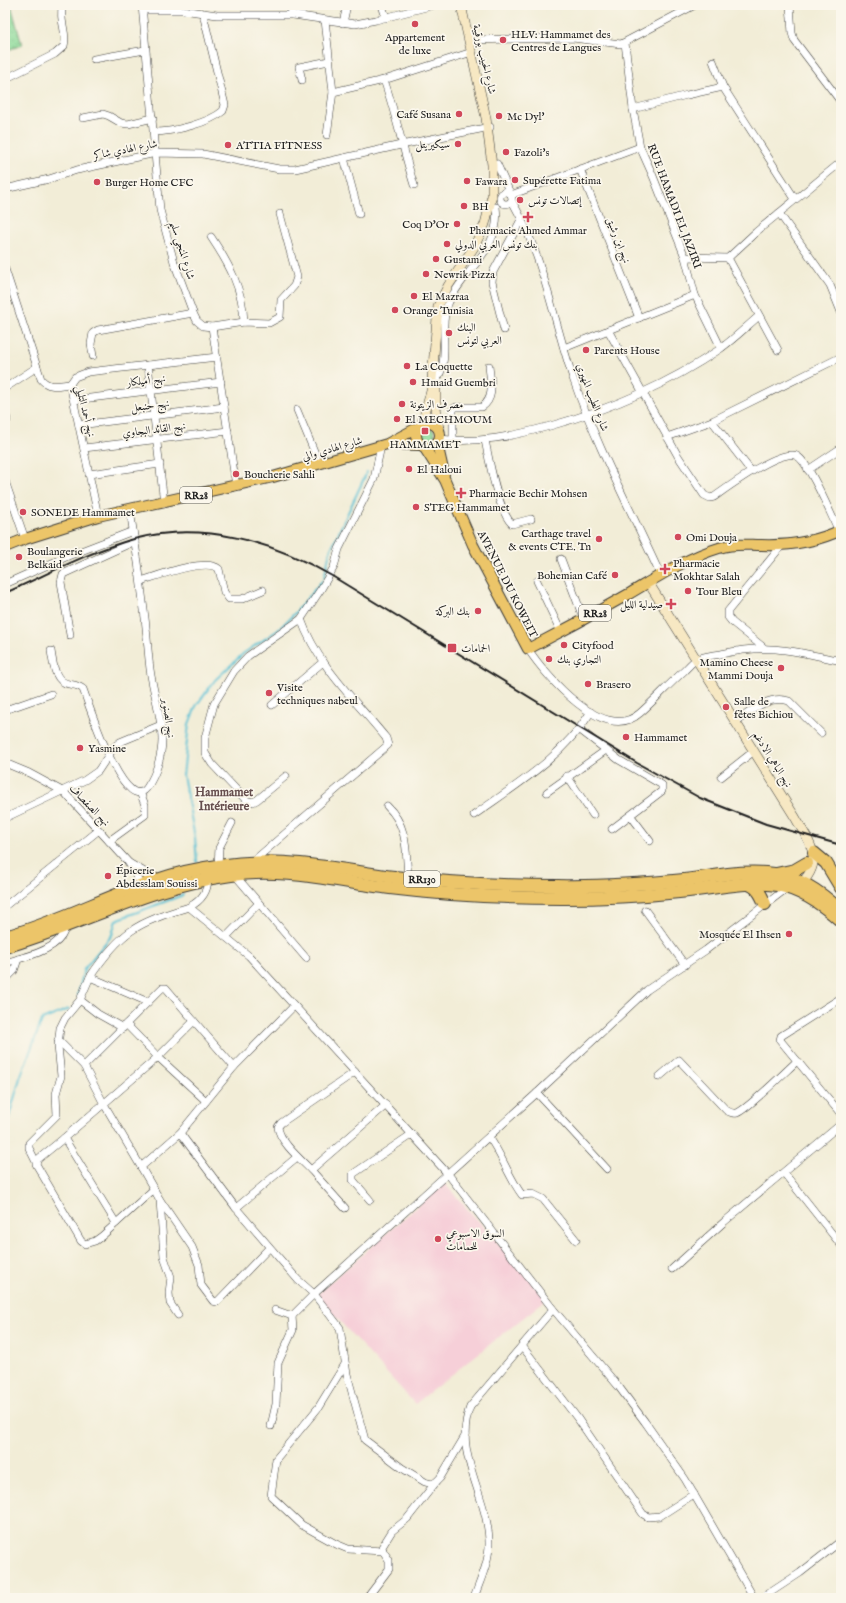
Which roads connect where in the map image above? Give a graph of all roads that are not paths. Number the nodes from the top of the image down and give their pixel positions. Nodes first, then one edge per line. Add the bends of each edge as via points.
1 (63, 5) edge
2 (290, 5) edge
3 (347, 5) edge
4 (382, 5) edge
5 (434, 5) edge
6 (696, 5) edge
7 (790, 5) edge
8 (464, 6) edge
9 (143, 7) edge
10 (193, 8) edge
11 (203, 14) junction
12 (293, 16) junction
13 (386, 18) junction
14 (326, 20) junction
15 (343, 23) junction
16 (469, 40) junction
17 (625, 43) junction
18 (145, 50) junction
19 (472, 52) junction
20 (94, 59) dead end
21 (329, 61) junction
22 (713, 61) dead end
23 (5, 79) edge
24 (302, 80) dead end
25 (384, 80) junction
26 (723, 87) junction
27 (333, 92) junction
28 (841, 102) edge
29 (633, 109) junction
30 (83, 118) dead end
31 (153, 118) junction
32 (488, 128) junction
33 (154, 132) junction
34 (327, 135) dead end
35 (402, 144) junction
36 (640, 147) junction
37 (156, 153) junction
38 (344, 158) junction
39 (841, 162) edge
40 (497, 164) junction
41 (580, 169) junction
42 (414, 185) dead end
43 (5, 189) edge
44 (511, 196) junction
45 (496, 199) junction
46 (795, 199) junction
47 (779, 213) junction
48 (280, 214) dead end
49 (359, 214) dead end
50 (522, 218) junction
51 (210, 237) dead end
52 (685, 257) junction
53 (728, 258) junction
54 (5, 269) edge
55 (695, 295) junction
56 (841, 312) edge
57 (193, 313) junction
58 (760, 316) junction
59 (441, 318) junction
60 (639, 318) junction
61 (244, 322) junction
62 (212, 327) junction
63 (504, 330) dead end
64 (608, 330) junction
65 (564, 348) junction
66 (721, 348) junction
67 (778, 350) dead end
68 (93, 356) dead end
69 (217, 357) junction
70 (841, 357) edge
71 (148, 365) junction
72 (489, 366) dead end
73 (37, 367) junction
74 (220, 382) junction
75 (70, 384) junction
76 (5, 388) edge
77 (151, 390) junction
78 (644, 393) junction
79 (74, 400) junction
80 (224, 407) junction
81 (297, 410) dead end
82 (5, 411) edge
83 (154, 415) junction
84 (587, 416) junction
85 (712, 421) junction
86 (5, 424) edge
87 (79, 424) junction
88 (421, 426) junction
89 (228, 431) junction
90 (667, 437) junction
91 (439, 438) junction
92 (157, 440) junction
93 (485, 440) junction
94 (453, 441) junction
95 (384, 445) junction
96 (422, 446) junction
97 (84, 448) junction
98 (841, 448) edge
99 (160, 464) junction
100 (319, 464) junction
101 (808, 470) junction
102 (751, 471) junction
103 (89, 474) junction
104 (445, 480) junction
105 (5, 481) edge
106 (236, 486) junction
107 (164, 502) junction
108 (130, 510) junction
109 (98, 516) junction
110 (531, 519) dead end
111 (840, 530) edge
112 (133, 531) junction
113 (25, 538) junction
114 (135, 542) junction
115 (783, 544) junction
116 (5, 547) edge
117 (561, 559) dead end
118 (660, 574) junction
119 (141, 581) junction
120 (537, 581) dead end
121 (648, 582) junction
122 (5, 584) edge
123 (263, 590) dead end
124 (301, 619) junction
125 (584, 620) junction
126 (561, 632) junction
127 (70, 635) dead end
128 (763, 647) junction
129 (528, 649) junction
130 (51, 651) dead end
131 (697, 659) junction
132 (841, 661) edge
133 (323, 662) junction
134 (51, 694) dead end
135 (272, 705) dead end
136 (5, 710) edge
137 (591, 712) junction
138 (736, 722) junction
139 (161, 725) junction
140 (579, 730) junction
141 (821, 732) dead end
142 (606, 750) junction
143 (754, 751) junction
144 (109, 754) junction
145 (5, 763) edge
146 (286, 776) dead end
147 (567, 776) junction
148 (720, 777) dead end
149 (64, 792) junction
150 (140, 792) junction
151 (546, 792) dead end
152 (387, 806) dead end
153 (594, 815) dead end
154 (474, 816) dead end
155 (631, 816) junction
156 (5, 818) edge
157 (232, 823) dead end
158 (612, 829) dead end
159 (99, 830) junction
160 (109, 841) junction
161 (650, 841) dead end
162 (813, 850) junction
163 (129, 862) junction
164 (251, 863) junction
165 (807, 863) junction
166 (218, 866) junction
167 (200, 874) junction
168 (234, 874) junction
169 (776, 874) junction
170 (408, 878) junction
171 (746, 883) junction
172 (792, 887) junction
173 (148, 888) junction
174 (841, 888) edge
175 (201, 897) junction
176 (258, 904) junction
177 (766, 904) junction
178 (5, 906) edge
179 (189, 907) junction
180 (645, 910) dead end
181 (841, 911) edge
182 (841, 921) edge
183 (65, 927) junction
184 (5, 937) edge
185 (226, 937) junction
186 (5, 947) edge
187 (306, 958) dead end
188 (18, 959) junction
189 (5, 963) edge
190 (685, 965) junction
191 (90, 977) junction
192 (5, 980) edge
193 (841, 998) edge
194 (80, 1000) junction
195 (148, 1002) junction
196 (294, 1006) junction
197 (194, 1021) junction
198 (125, 1026) junction
199 (58, 1040) junction
200 (158, 1057) junction
201 (797, 1061) junction
202 (84, 1066) junction
203 (234, 1067) junction
204 (355, 1072) junction
205 (660, 1077) dead end
206 (537, 1093) junction
207 (206, 1100) junction
208 (104, 1104) junction
209 (386, 1105) junction
210 (841, 1114) edge
211 (841, 1124) edge
212 (180, 1133) junction
213 (412, 1134) junction
214 (488, 1137) junction
215 (64, 1138) junction
216 (298, 1157) junction
217 (36, 1162) junction
218 (141, 1167) junction
219 (606, 1169) dead end
220 (311, 1170) junction
221 (784, 1173) junction
222 (448, 1174) junction
223 (154, 1189) junction
224 (160, 1200) junction
225 (370, 1200) dead end
226 (236, 1208) junction
227 (345, 1208) dead end
228 (116, 1223) junction
229 (576, 1240) dead end
230 (841, 1245) edge
231 (269, 1248) junction
232 (672, 1269) dead end
233 (314, 1294) junction
234 (553, 1309) junction
235 (275, 1310) dead end
236 (178, 1315) dead end
237 (292, 1316) junction
238 (522, 1346) junction
239 (345, 1363) junction
240 (271, 1426) dead end
241 (465, 1436) junction
242 (436, 1482) junction
243 (694, 1494) junction
244 (841, 1541) edge
245 (383, 1551) junction
246 (367, 1598) edge
247 (474, 1598) edge
248 (754, 1598) edge
249 (762, 1598) edge

1 - 23 street via 61,15 64,46 55,54
2 - 12 street
3 - 15 street
4 - 13 street
5 - 13 street
6 - 17 street
7 - 28 street via 794,40
8 - 16 street, شارع الحبيب بورقيبة
9 - 10 street via 183,10
9 - 18 street, شارع المنجي سليم
10 - 11 street
11 - 12 street
11 - 33 street via 225,105 223,110 213,117 179,130
12 - 14 street
13 - 15 street via 355,24
14 - 15 street
14 - 21 street
16 - 17 street via 557,37
16 - 19 street, شارع الحبيب بورقيبة
17 - 29 street, RUE HAMADI EL JAZIRI
18 - 20 street
18 - 31 street, شارع المنجي سليم
19 - 25 street
19 - 32 street, شارع الحبيب بورقيبة
21 - 24 street via 299,67
21 - 27 street
22 - 26 street
25 - 27 street
25 - 35 street
26 - 29 street
26 - 46 street
27 - 34 street
29 - 36 street, RUE HAMADI EL JAZIRI
30 - 31 street via 103,114 128,124
31 - 33 street, شارع المنجي سليم
32 - 35 street, شارع الهادي شاكر
32 - 40 street, شارع الحبيب بورقيبة
32 - 45 street, شارع الحبيب بورقيبة
33 - 37 street, شارع المنجي سليم
35 - 38 street, شارع الهادي شاكر
35 - 42 street
36 - 41 street
36 - 52 street, RUE HAMADI EL JAZIRI
37 - 38 street, شارع الهادي شاكر via 185,152 218,156 284,169 312,166
37 - 43 street, شارع الهادي شاكر
37 - 57 street, شارع المنجي سليم via 160,210 174,262
38 - 49 street
39 - 46 street
40 - 44 street, شارع الحبيب بورقيبة
40 - 45 street, شارع الحبيب بورقيبة
41 - 44 street
41 - 60 street, نهج ابن رشيق
44 - 45 street via 503,192
44 - 45 street via 506,204
44 - 50 street, شارع الطيب المهيري
45 - 59 street, شارع الحبيب بورقيبة via 490,227 447,299
46 - 47 street
47 - 53 street
47 - 56 street via 830,285
48 - 61 street via 297,281 283,297 277,320 269,323
50 - 63 street via 493,272 494,293
50 - 65 street, شارع الطيب المهيري via 541,268
51 - 61 street via 235,278
52 - 53 street
52 - 55 street, RUE HAMADI EL JAZIRI
53 - 58 street
54 - 73 street, نهج أحمد التليلي
55 - 60 street
55 - 66 street, RUE HAMADI EL JAZIRI
57 - 62 street, شارع المنجي سليم via 203,326
57 - 68 street via 98,330 91,338
58 - 66 street
58 - 67 street
59 - 88 street, شارع الحبيب بورقيبة via 431,391
59 - 91 street, شارع الحبيب بورقيبة via 436,407
60 - 64 street
61 - 62 street
62 - 69 street
64 - 65 street
64 - 78 street
65 - 84 street, شارع الطيب المهيري
66 - 78 street via 681,374
69 - 71 street
69 - 74 street
70 - 85 street
71 - 75 street via 88,372 75,377
71 - 77 street
72 - 94 street via 489,401 482,407 453,409
73 - 75 street, نهج أحمد التليلي via 41,379 48,385
73 - 76 street
74 - 77 street, نهج أميلكار
74 - 80 street
75 - 79 street, نهج أحمد التليلي
77 - 79 street, نهج أميلكار
77 - 83 street
78 - 84 street
78 - 90 street
79 - 87 street, نهج أحمد التليلي
80 - 83 street, نهج حنبعل
80 - 89 street
81 - 100 street
82 - 86 street
83 - 87 street, نهج حنبعل
83 - 92 street
84 - 93 street via 513,436
84 - 118 street, شارع الطيب المهيري
85 - 90 street
85 - 102 street
87 - 97 street, نهج أحمد التليلي
88 - 91 main road via 432,424
88 - 95 main road, RR28
88 - 96 main road via 415,436
89 - 92 street, نهج القائد البجاوي
89 - 106 street
90 - 102 street via 707,497 714,497
91 - 94 street
91 - 96 main road, RR28 via 434,446
91 - 104 main road
92 - 97 street, نهج القائد البجاوي
92 - 99 street
93 - 94 street
93 - 110 street via 498,496 509,521 512,524
95 - 96 main road, RR28
95 - 100 main road, شارع الهادي والي / RR28
95 - 124 street via 374,479 339,549 334,567
96 - 104 main road
97 - 103 street, نهج أحمد التليلي
98 - 101 street
99 - 103 street
99 - 107 street
100 - 106 main road, شارع الهادي والي / RR28
101 - 102 street via 799,457 789,455
101 - 111 street
103 - 109 street, نهج أحمد التليلي
104 - 129 main road, AVENUE DU KOWEIT via 473,545
105 - 113 street
106 - 107 main road, شارع الهادي والي / RR28
107 - 108 main road, شارع الهادي والي / RR28
108 - 109 main road, شارع الهادي والي / RR28
108 - 112 street, نهج الصنوبر
109 - 113 main road, شارع الهادي والي / RR28
111 - 115 main road, AVENUE DU KOWEIT / RR28 via 817,540
112 - 114 street, نهج الصنوبر
112 - 122 street
113 - 116 main road, شارع الهادي والي / RR28
114 - 119 street, نهج الصنوبر
114 - 127 street via 63,574 61,582
115 - 118 main road, AVENUE DU KOWEIT / RR28 via 739,544 719,547
115 - 128 street via 728,611 728,617 732,622
117 - 125 street
118 - 121 main road, AVENUE DU KOWEIT / RR28
119 - 123 street via 193,566 212,565 219,569 224,592 229,599 242,599
119 - 139 street, نهج الصنوبر via 149,664
120 - 126 street
121 - 125 main road, AVENUE DU KOWEIT / RR28
121 - 131 street, نهج الباهي الادغم
124 - 133 street
124 - 146 street via 248,656 234,671 214,704 204,738 208,758 246,800 257,800
125 - 126 main road, AVENUE DU KOWEIT / RR28
126 - 129 main road, AVENUE DU KOWEIT / RR28
128 - 131 street via 746,648
128 - 132 street via 782,648
129 - 137 street via 543,671 558,686
130 - 144 street via 59,679 83,689
131 - 137 street via 633,718 613,722
131 - 138 street, نهج الباهي الادغم
133 - 135 street
133 - 164 street via 386,738 388,745
134 - 136 street
137 - 140 street
138 - 141 street via 763,703 785,699
138 - 143 street, نهج الباهي الادغم
139 - 144 street via 120,742
139 - 150 street, نهج الصنوبر via 161,750 158,760 148,788
140 - 142 street
140 - 154 street via 545,764
142 - 147 street
142 - 155 street via 632,769 662,785 662,791
143 - 148 street
143 - 162 street, نهج الباهي الادغم
144 - 149 street via 98,771
144 - 150 street via 131,792
145 - 149 street, نهج الصفصاف
147 - 151 street
147 - 153 street
149 - 156 street
149 - 159 street, نهج الصفصاف
150 - 160 street via 145,815
152 - 170 street via 397,815 404,835
155 - 158 street
155 - 161 street
157 - 166 street via 219,848
159 - 160 street, نهج الصفصاف
159 - 178 street
160 - 163 street, نهج الصفصاف
162 - 165 street
162 - 172 street via 810,872
162 - 174 highway via 826,864
163 - 173 street, نهج الصفصاف
163 - 173 street, نهج الصفصاف via 143,871
164 - 166 highway, RR130
164 - 170 highway, RR130 via 298,863
165 - 169 highway via 795,870
165 - 172 street
166 - 167 highway, RR130
167 - 168 highway, RR130
167 - 173 highway, RR130
167 - 175 street
167 - 175 street via 207,889
168 - 171 highway, RR130 via 298,875 446,893 556,898 682,892
168 - 176 street
169 - 170 highway, RR130 via 750,872 631,884 561,886 509,886
169 - 172 highway, RR130
171 - 172 highway, RR130 via 758,882
171 - 177 highway via 760,892
172 - 177 street
172 - 181 highway, RR130 via 817,891
172 - 182 highway, RR130 via 825,907
173 - 183 highway, RR130
173 - 184 highway, RR130
175 - 179 street
176 - 185 street
176 - 187 street
177 - 190 street
179 - 185 street
179 - 191 street via 158,917 128,932 111,947
180 - 190 street
183 - 186 highway, RR130
183 - 188 street via 60,939 35,954
185 - 196 street via 249,956
188 - 189 street
188 - 192 street via 14,971
190 - 206 street via 647,990
191 - 194 street
191 - 195 street
193 - 201 street via 780,1038
194 - 198 street via 98,1014
194 - 199 street via 65,1018
195 - 197 street via 158,990 166,988
195 - 198 street
196 - 203 street
196 - 204 street
197 - 200 street
197 - 203 street
198 - 200 street
198 - 202 street
199 - 202 street
199 - 217 street via 61,1076 56,1094 57,1115 29,1142
200 - 207 street
200 - 208 street
201 - 205 street via 736,1113 726,1110 678,1060
201 - 210 street
202 - 208 street
203 - 207 street
204 - 209 street
204 - 216 street via 278,1127
206 - 214 street
206 - 219 street
207 - 212 street
208 - 215 street
208 - 218 street
209 - 213 street
209 - 220 street
211 - 221 street
212 - 218 street
212 - 226 street
213 - 222 street
213 - 225 street via 353,1174 353,1180
214 - 222 street
214 - 229 street via 497,1147 507,1171 522,1194 533,1194 543,1199
215 - 217 street
215 - 228 street
216 - 220 street
216 - 226 street
217 - 228 street via 36,1167 81,1241 85,1244 95,1241
218 - 223 street
220 - 227 street
221 - 230 street
221 - 232 street
222 - 233 street
222 - 234 street
223 - 224 street
223 - 228 street
224 - 231 street via 192,1247 201,1286 214,1302 218,1302
224 - 236 street via 164,1257 171,1277 170,1303
226 - 231 street
231 - 233 street
233 - 237 street
233 - 239 street via 340,1328
234 - 238 street
234 - 243 street via 619,1387
235 - 237 street
237 - 240 street via 293,1330 278,1364 276,1404
238 - 241 street via 470,1407 465,1420
238 - 243 street via 578,1419 644,1514 648,1517 660,1516
239 - 242 street via 365,1440 425,1482
239 - 245 street via 318,1408 276,1459 271,1496 302,1525 336,1544 348,1549
241 - 242 street
241 - 247 street via 489,1534 488,1555
242 - 245 street via 407,1519 392,1531 382,1547
243 - 248 street
244 - 249 street
245 - 246 street via 389,1560 389,1569

